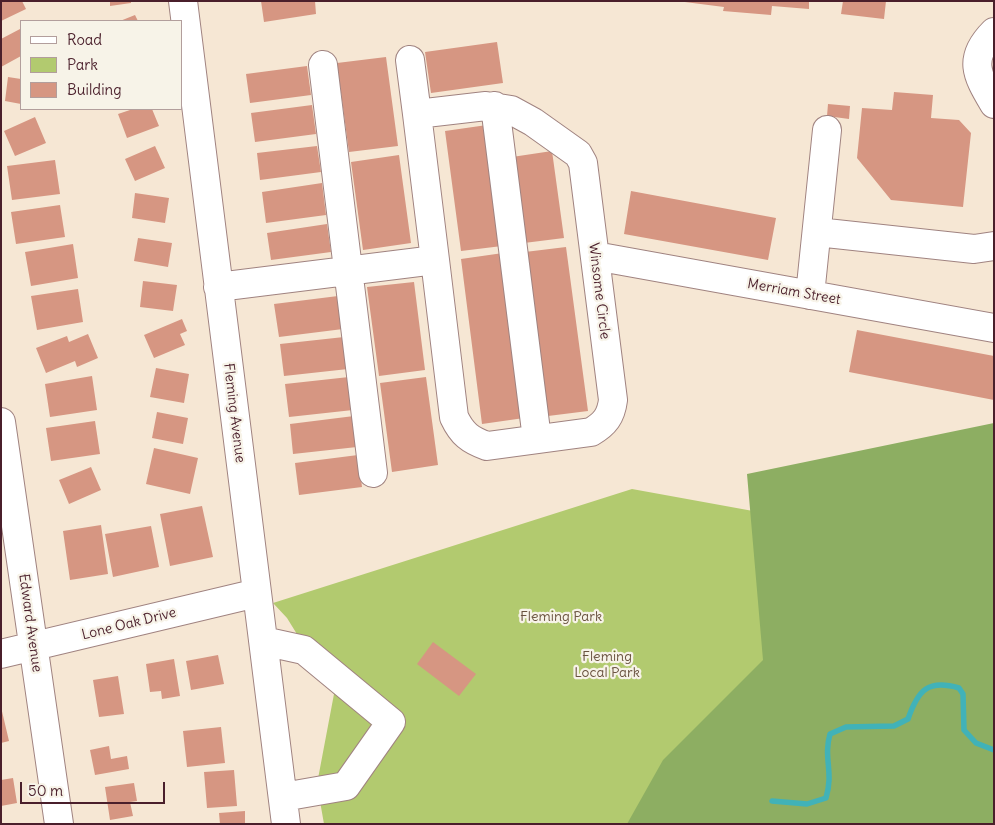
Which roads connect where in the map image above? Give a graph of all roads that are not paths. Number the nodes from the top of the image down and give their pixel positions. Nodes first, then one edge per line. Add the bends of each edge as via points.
1 (183, 1) edge
2 (994, 32) edge
3 (410, 60) dead end
4 (323, 65) dead end
5 (994, 104) edge
6 (495, 106) junction
7 (417, 114) junction
8 (826, 130) dead end
9 (817, 232) junction
10 (994, 246) edge
11 (595, 256) junction
12 (435, 260) junction
13 (348, 270) junction
14 (218, 287) junction
15 (810, 295) junction
16 (994, 328) edge
17 (1, 422) edge
18 (538, 438) junction
19 (374, 473) dead end
20 (257, 593) junction
21 (263, 641) junction
22 (33, 647) junction
23 (1, 654) edge
24 (283, 797) junction
25 (59, 824) edge
26 (286, 824) edge

1 - 14 street, Fleming Avenue
2 - 5 street via 984,42 976,58 980,79
3 - 7 street
4 - 13 street
6 - 7 street, Winsome Circle
6 - 11 street, Winsome Circle via 511,110 533,122 581,159
6 - 18 street
7 - 12 street, Winsome Circle
8 - 9 street
9 - 10 street via 968,248
9 - 15 street
11 - 15 street, Merriam Street
11 - 18 street, Winsome Circle via 612,392 611,414 591,432
12 - 13 street
12 - 18 street, Winsome Circle via 454,418 461,431 487,446
13 - 14 street
13 - 19 street
14 - 20 street, Fleming Avenue
15 - 16 street, Merriam Street
17 - 22 street, Edward Avenue
20 - 21 street, Fleming Avenue
20 - 22 street, Lone Oak Drive
21 - 24 street, Fleming Avenue
21 - 24 street via 304,650 392,722 346,786
22 - 23 street, Lone Oak Drive
22 - 25 street, Edward Avenue
24 - 26 street, Fleming Avenue

